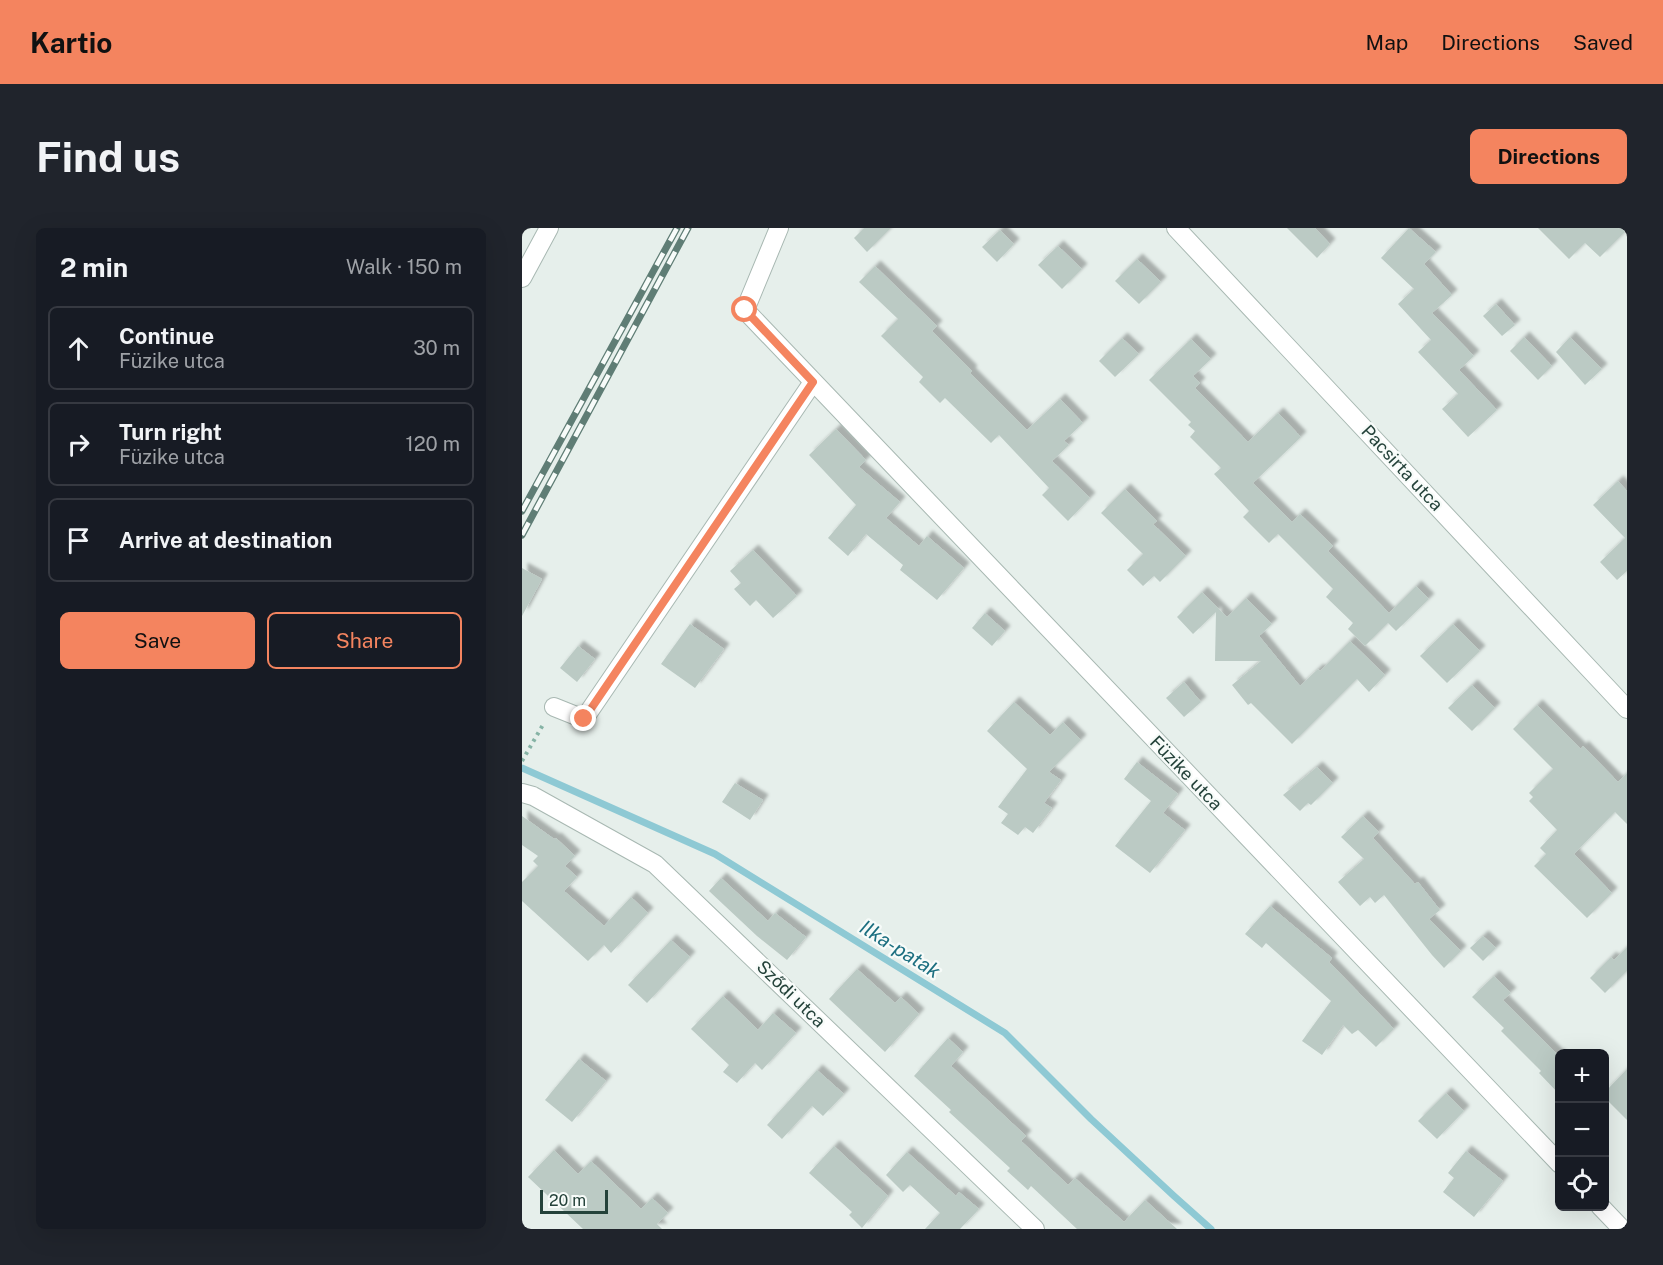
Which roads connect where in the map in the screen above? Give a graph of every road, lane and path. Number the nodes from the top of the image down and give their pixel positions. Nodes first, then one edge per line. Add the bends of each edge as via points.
1 (549, 228) edge
2 (779, 228) edge
3 (1176, 228) edge
4 (522, 278) edge
5 (813, 382) junction
6 (554, 706) joint
7 (1627, 709) edge
8 (522, 761) edge
9 (522, 794) edge
10 (1555, 1159) edge
11 (1605, 1211) edge
12 (1035, 1229) edge
13 (1622, 1229) edge

1 - 4 street
2 - 5 street, Füzike utca via 745,310
3 - 7 street, Pacsirta utca
5 - 6 street via 584,719
5 - 10 street, Füzike utca
6 - 8 path
9 - 12 street, Sződi utca via 534,796 655,864
11 - 13 street

